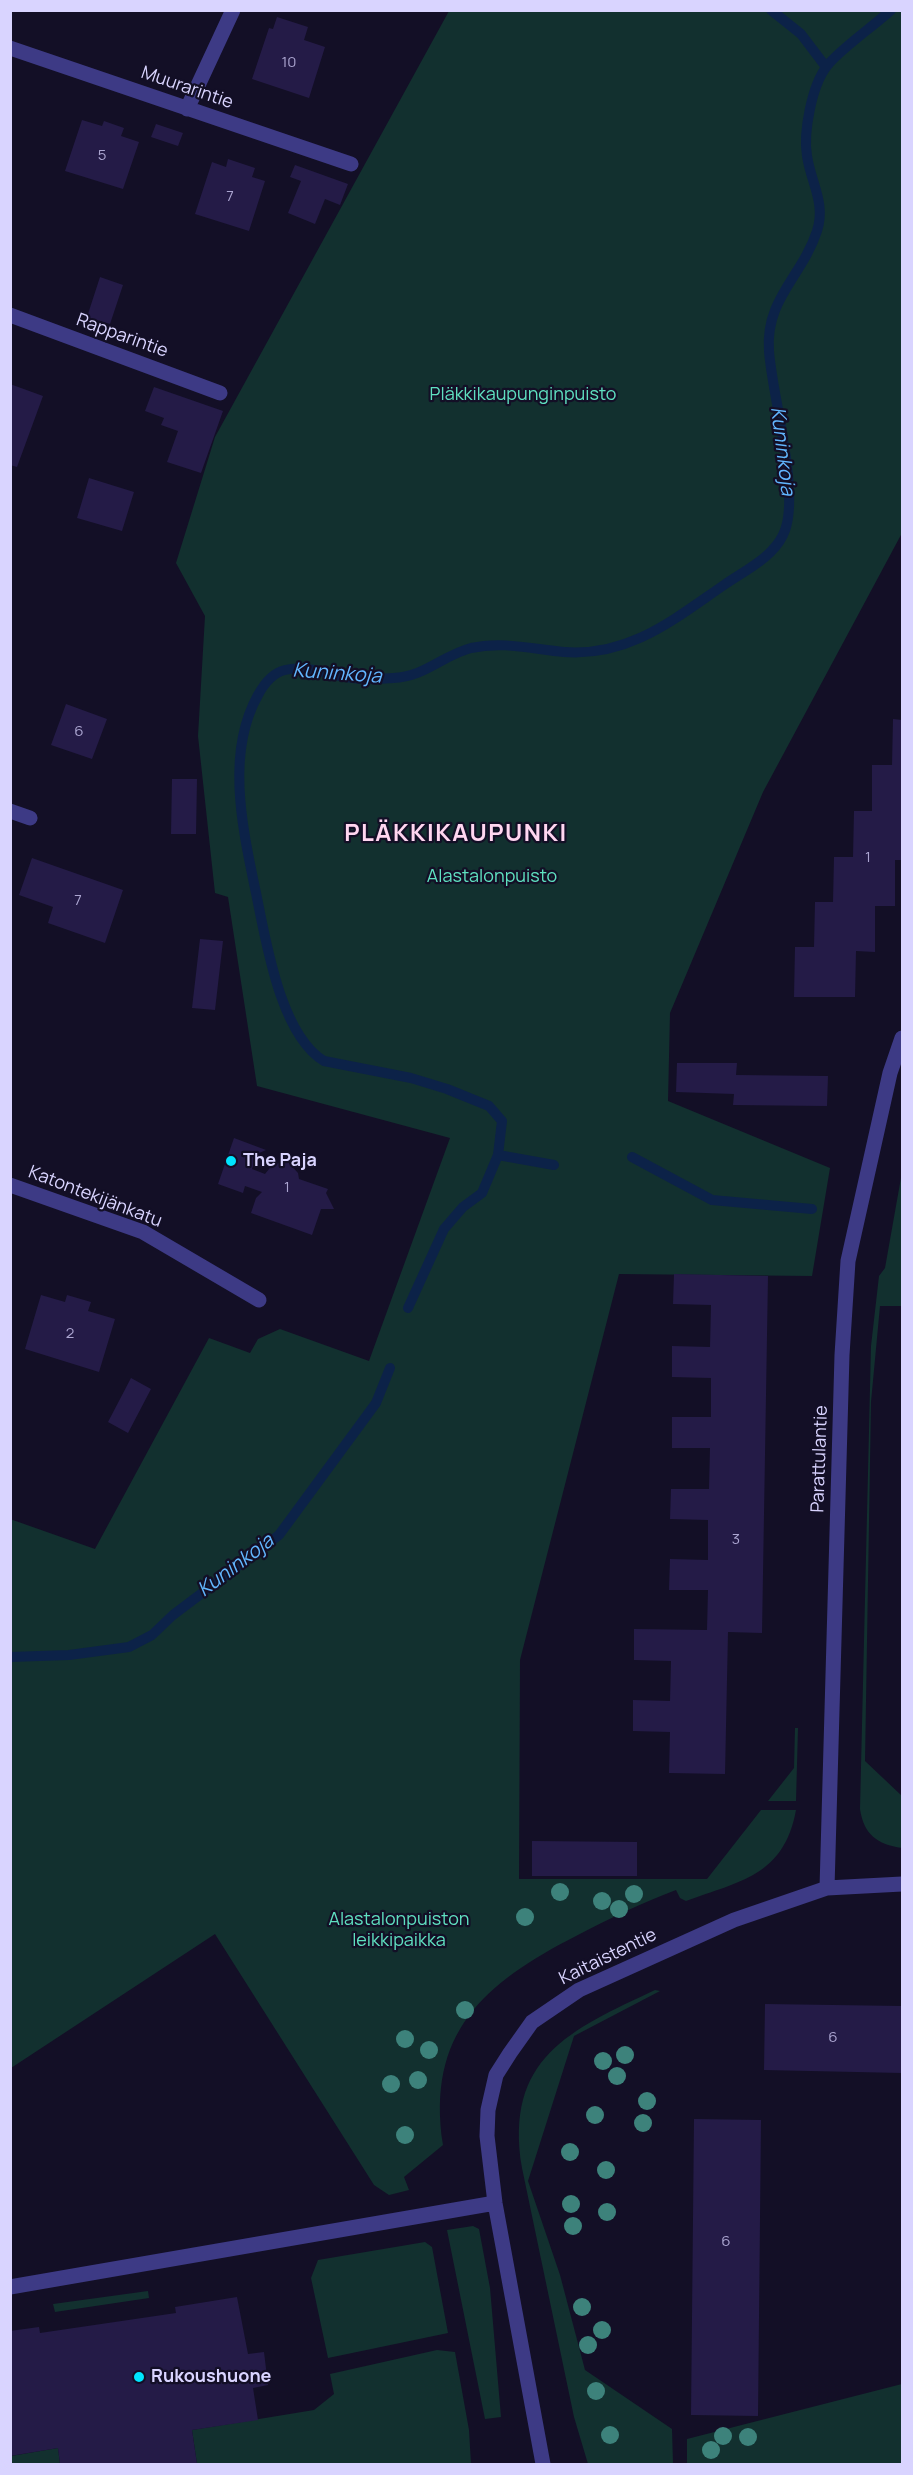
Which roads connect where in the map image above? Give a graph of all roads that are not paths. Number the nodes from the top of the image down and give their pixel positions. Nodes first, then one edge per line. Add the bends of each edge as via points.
1 (233, 10) edge
2 (10, 48) edge
3 (187, 109) junction
4 (351, 164) dead end
5 (10, 315) edge
6 (220, 393) dead end
7 (10, 811) edge
8 (30, 818) dead end
9 (903, 1038) edge
10 (10, 1185) edge
11 (259, 1300) dead end
12 (903, 1884) edge
13 (827, 1888) junction
14 (495, 2203) junction
15 (10, 2287) edge
16 (543, 2464) edge

1 - 3 street
2 - 3 street, Muurarintie
3 - 4 street, Muurarintie
5 - 6 street, Rapparintie
7 - 8 street
9 - 13 street, Parattulantie via 890,1073 848,1261
10 - 11 street, Katontekijänkatu via 143,1232
12 - 13 street, Kaitaistentie
13 - 14 street, Kaitaistentie via 681,1943 579,1990 532,2022 496,2075 488,2110
14 - 15 street
14 - 16 street, Kaitaistentie

